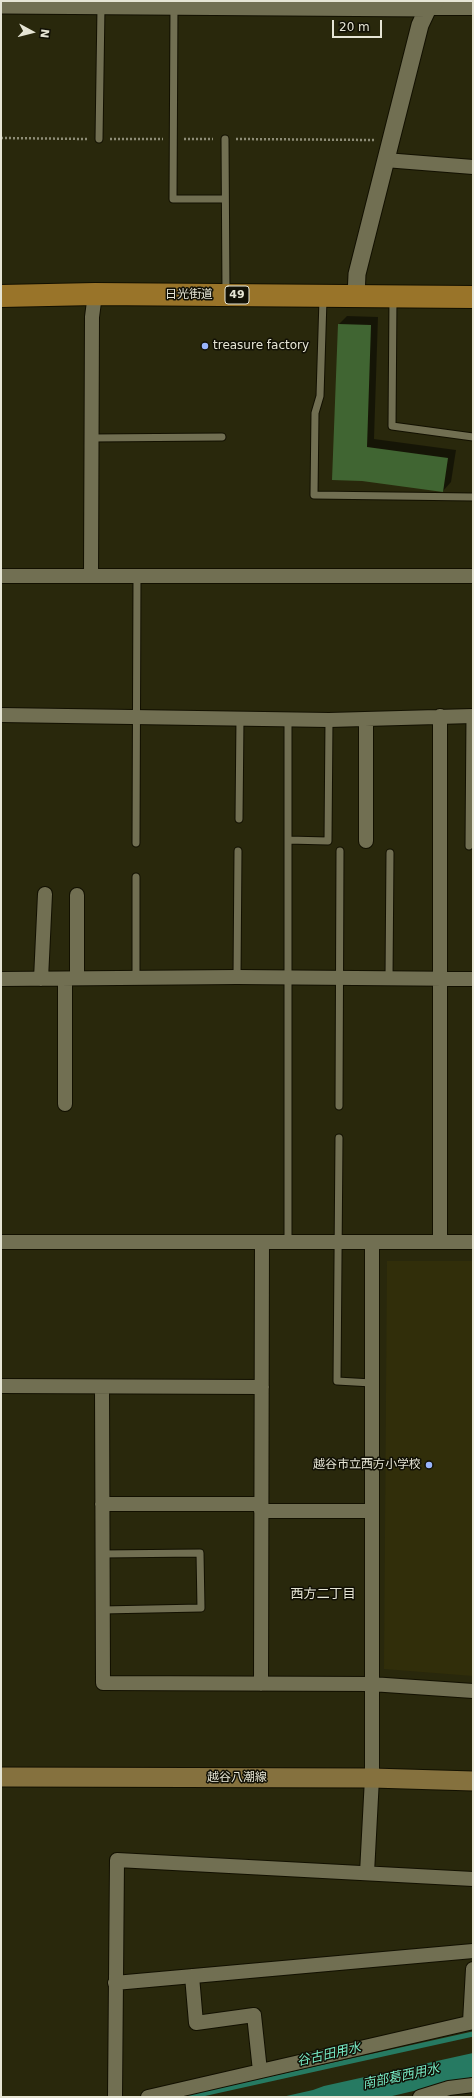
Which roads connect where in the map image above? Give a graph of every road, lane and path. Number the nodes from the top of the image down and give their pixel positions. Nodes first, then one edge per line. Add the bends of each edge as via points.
1 (432, 4) edge
2 (1, 5) edge
3 (100, 6) junction
4 (174, 6) junction
5 (473, 8) edge
6 (1, 138) edge
7 (99, 139) junction
8 (173, 139) junction
9 (225, 139) junction
10 (390, 141) junction
11 (385, 160) junction
12 (473, 167) edge
13 (225, 199) junction
14 (94, 294) junction
15 (226, 295) junction
16 (1, 296) edge
17 (323, 297) junction
18 (356, 297) junction
19 (393, 297) junction
20 (473, 298) edge
21 (222, 437) dead end
22 (473, 437) edge
23 (92, 438) junction
24 (473, 497) edge
25 (1, 576) edge
26 (91, 576) junction
27 (473, 576) edge
28 (137, 577) junction
29 (1, 715) edge
30 (440, 716) junction
31 (472, 716) edge
32 (136, 717) junction
33 (240, 718) junction
34 (288, 720) junction
35 (330, 720) junction
36 (366, 720) junction
37 (239, 819) dead end
38 (288, 840) junction
39 (366, 841) dead end
40 (136, 843) dead end
41 (469, 846) dead end
42 (238, 851) dead end
43 (340, 851) dead end
44 (390, 854) dead end
45 (136, 877) dead end
46 (44, 894) dead end
47 (77, 895) dead end
48 (237, 977) junction
49 (71, 978) junction
50 (136, 978) junction
51 (339, 978) junction
52 (389, 978) junction
53 (1, 979) edge
54 (42, 979) junction
55 (289, 979) junction
56 (439, 979) junction
57 (473, 979) edge
58 (65, 1104) dead end
59 (339, 1106) dead end
60 (339, 1138) dead end
61 (1, 1242) edge
62 (262, 1242) junction
63 (288, 1242) junction
64 (440, 1242) junction
65 (473, 1242) edge
66 (338, 1243) junction
67 (372, 1243) junction
68 (372, 1383) junction
69 (1, 1386) edge
70 (102, 1387) junction
71 (262, 1387) junction
72 (102, 1504) junction
73 (261, 1508) junction
74 (371, 1511) junction
75 (102, 1554) junction
76 (102, 1610) junction
77 (261, 1684) junction
78 (371, 1684) junction
79 (473, 1691) edge
80 (1, 1777) edge
81 (372, 1778) junction
82 (473, 1781) edge
83 (367, 1872) junction
84 (473, 1879) edge
85 (473, 1951) edge
86 (473, 1969) edge
87 (192, 1976) junction
88 (115, 1983) junction
89 (471, 2022) edge
90 (260, 2071) junction
91 (473, 2085) edge
92 (428, 2096) edge
93 (115, 2097) edge
94 (148, 2097) edge

1 - 4 street
1 - 5 street
1 - 10 street via 420,25
2 - 3 street
3 - 4 street
3 - 7 lane
4 - 8 lane
6 - 7 path
7 - 8 path
8 - 9 path
8 - 13 lane via 173,199
9 - 10 path
9 - 13 lane
10 - 11 street
11 - 12 street
11 - 18 street via 357,274
13 - 15 lane
14 - 15 main road, 日光街道 / 49
14 - 16 main road, 日光街道 / 49
14 - 23 street
15 - 17 main road, 日光街道 / 49
17 - 18 main road, 日光街道 / 49
17 - 24 lane via 320,396 315,413 314,495
18 - 19 main road, 日光街道 / 49
19 - 20 main road, 日光街道 / 49
19 - 22 lane via 392,426
21 - 23 lane
23 - 26 street
25 - 26 street
26 - 28 street
27 - 28 street
28 - 32 lane
29 - 32 street
30 - 31 street
30 - 36 street
30 - 56 street
31 - 41 lane
32 - 33 street
32 - 40 lane
33 - 34 street
33 - 37 lane
34 - 35 street
34 - 38 lane
35 - 36 street
35 - 38 lane via 328,841
36 - 39 street
38 - 55 lane
42 - 48 lane
43 - 51 lane
44 - 52 lane
45 - 50 lane
46 - 54 street
47 - 49 street
48 - 50 street
48 - 55 street
49 - 50 street
49 - 54 street
49 - 58 street
51 - 52 street
51 - 55 street
51 - 59 lane
52 - 56 street
53 - 54 street
55 - 63 lane
56 - 57 street
56 - 64 street
60 - 66 lane
61 - 62 street
62 - 63 street
62 - 71 street
63 - 66 street
64 - 65 street
64 - 67 street
66 - 67 street
66 - 68 lane via 337,1381
67 - 68 street
68 - 74 street
69 - 70 street
70 - 71 street
70 - 72 street
71 - 73 street
72 - 73 street
72 - 75 street
73 - 74 street
73 - 77 street
74 - 78 street
75 - 76 street
75 - 76 lane via 200,1553 201,1608
76 - 77 street via 103,1683
77 - 78 street
78 - 79 street
78 - 81 street
80 - 81 main road, 越谷八潮線
81 - 82 main road, 越谷八潮線
81 - 83 street
83 - 84 street
83 - 88 street via 117,1860
85 - 87 street
86 - 89 street
87 - 88 street
87 - 90 street via 196,2023 254,2015
88 - 93 street
89 - 90 street
90 - 94 street
91 - 92 street via 449,2088

